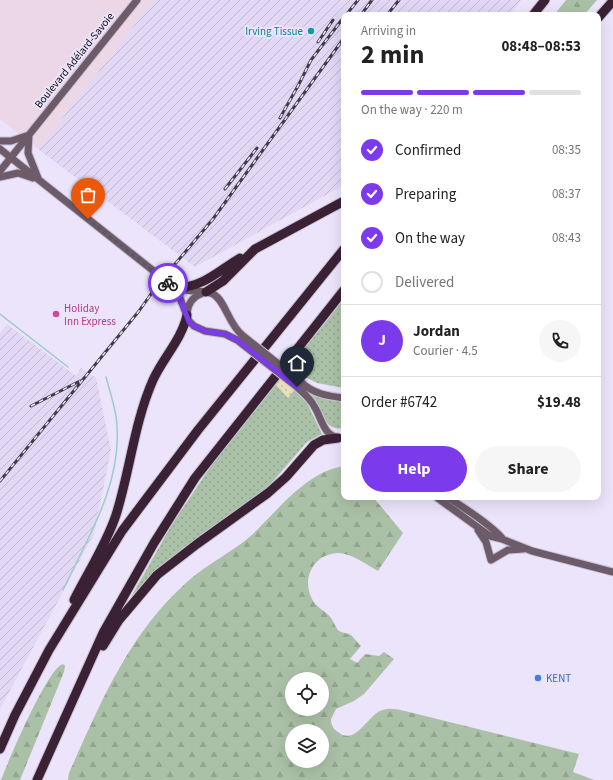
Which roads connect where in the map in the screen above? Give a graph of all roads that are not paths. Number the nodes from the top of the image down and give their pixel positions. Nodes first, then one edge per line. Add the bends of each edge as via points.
1 (137, 0) edge
2 (545, 0) edge
3 (613, 1) edge
4 (535, 12) edge
5 (601, 15) edge
6 (29, 135) junction
7 (0, 141) edge
8 (0, 149) edge
9 (13, 160) junction
10 (0, 171) edge
11 (0, 176) edge
12 (39, 180) junction
13 (341, 203) edge
14 (255, 249) junction
15 (341, 253) edge
16 (174, 286) junction
17 (206, 292) junction
18 (341, 294) edge
19 (187, 315) junction
20 (239, 337) junction
21 (299, 384) junction
22 (341, 397) edge
23 (341, 438) edge
24 (341, 438) edge
25 (440, 500) edge
26 (452, 500) edge
27 (474, 525) junction
28 (502, 539) junction
29 (526, 548) junction
30 (613, 572) edge
31 (49, 650) junction
32 (60, 725) junction
33 (0, 750) edge
34 (37, 780) edge

1 - 6 main road, Boulevard Adélard-Savoie
2 - 4 highway
3 - 5 highway
6 - 7 main road via 11,141
6 - 9 main road, Boulevard Adélard-Savoie
6 - 12 main road via 28,153
8 - 9 main road
9 - 10 main road, Boulevard Adélard-Savoie
9 - 12 main road
11 - 12 main road via 18,173
12 - 16 main road
13 - 14 highway
14 - 16 highway via 204,282 192,287
14 - 17 highway via 223,281
15 - 31 highway via 198,430 122,531
16 - 17 main road via 187,291
16 - 19 main road
17 - 19 main road via 193,298 189,303
17 - 20 main road via 217,297
18 - 32 highway via 195,478 154,543 103,633
19 - 20 main road via 189,322 198,329
19 - 31 highway via 183,328 159,368 149,391 111,527
20 - 21 main road, bridge
21 - 22 main road via 321,394
21 - 24 main road via 313,404 327,432
23 - 32 highway via 323,440 314,445 286,478 154,579 128,608 110,634
25 - 27 main road
26 - 28 main road via 494,528
27 - 28 main road via 490,536
27 - 29 main road via 486,542 491,560 508,550
28 - 29 main road
29 - 30 main road
31 - 33 highway
32 - 34 highway

